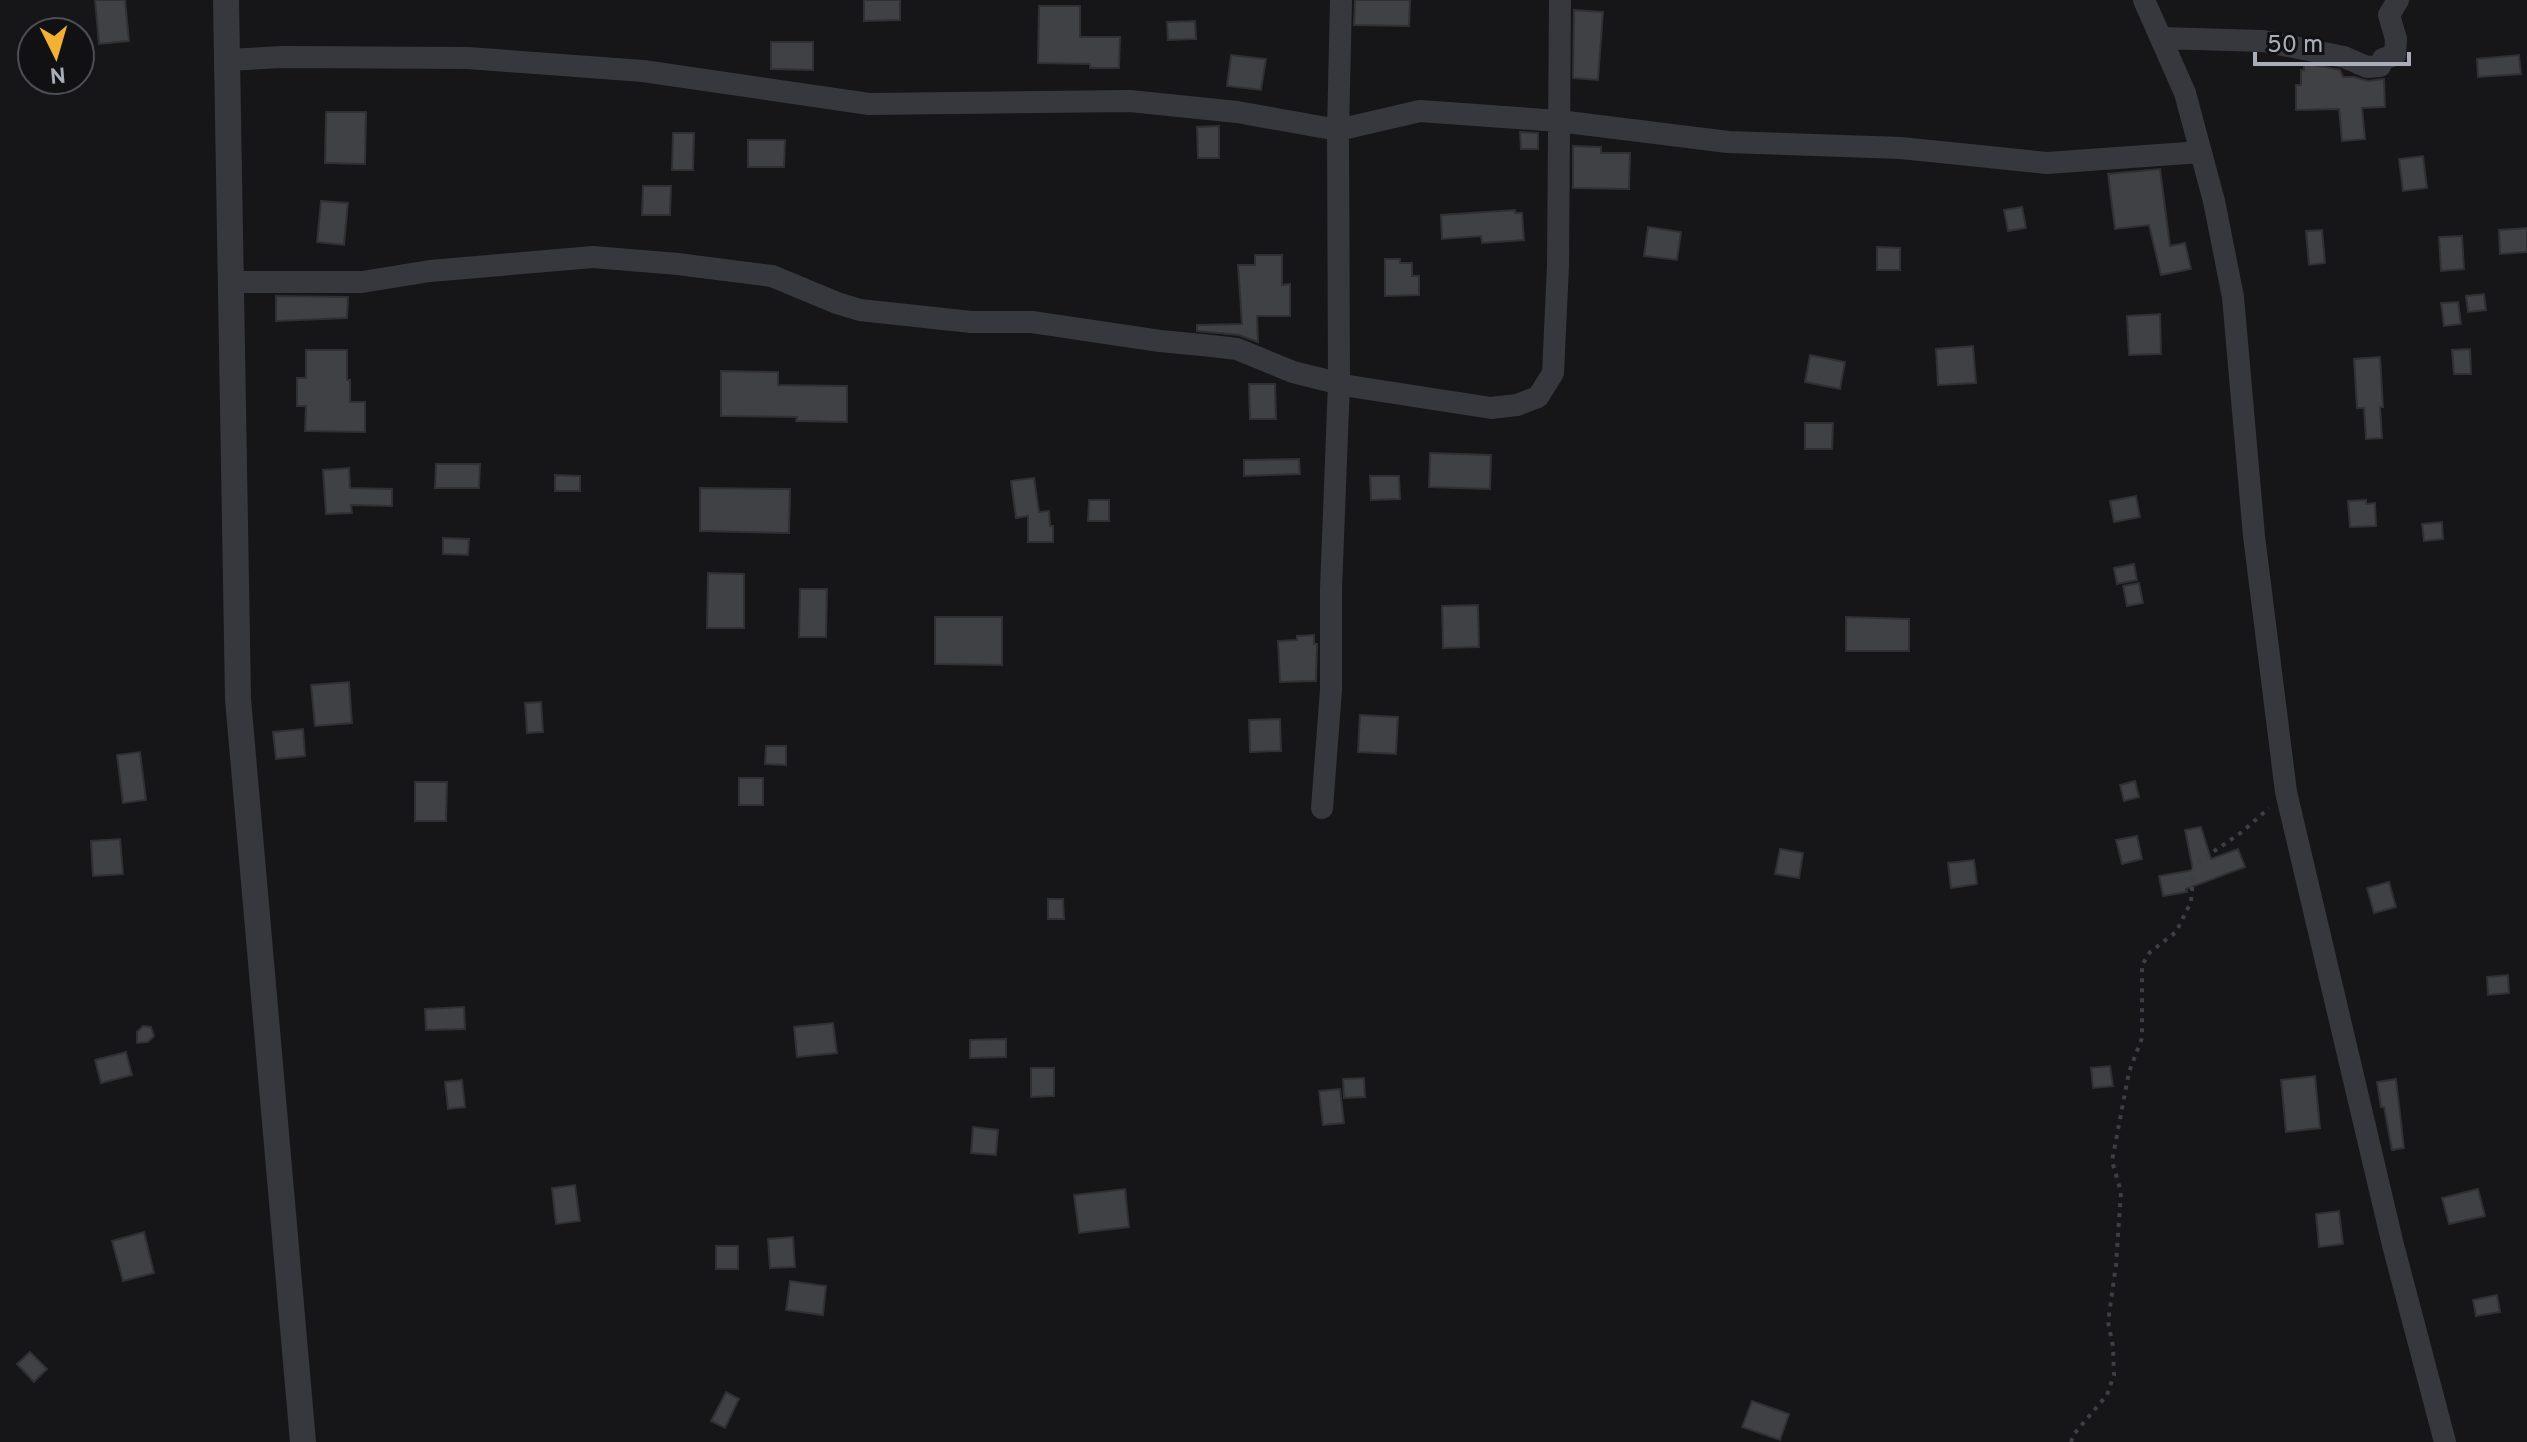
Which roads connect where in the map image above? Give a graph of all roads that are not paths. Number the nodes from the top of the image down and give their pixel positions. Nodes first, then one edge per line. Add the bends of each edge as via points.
1 (226, 0) edge
2 (1341, 0) edge
3 (1560, 0) edge
4 (2144, 0) edge
5 (2398, 0) edge
6 (2161, 38) junction
7 (227, 60) junction
8 (1559, 121) junction
9 (1338, 130) junction
10 (2201, 152) junction
11 (231, 282) junction
12 (1339, 383) junction
13 (1322, 808) dead end
14 (303, 1442) edge
15 (2445, 1442) edge

1 - 7 street
2 - 9 street
3 - 8 street
4 - 6 street
5 - 6 street via 2389,15 2395,55 2373,68 2263,41
6 - 10 street via 2185,93
7 - 9 street via 468,58 643,71 869,104 1130,101
7 - 11 street
8 - 9 street via 1420,111
8 - 10 street via 1728,142 1901,148 2047,163
8 - 12 street via 1553,373 1538,397 1491,408
9 - 12 street
10 - 15 street via 2233,297 2254,536 2286,792
11 - 12 street via 362,282 593,257 678,264 772,276 837,303 888,314 1032,322 1237,349 1293,372
11 - 14 street via 238,699
12 - 13 street via 1331,690

